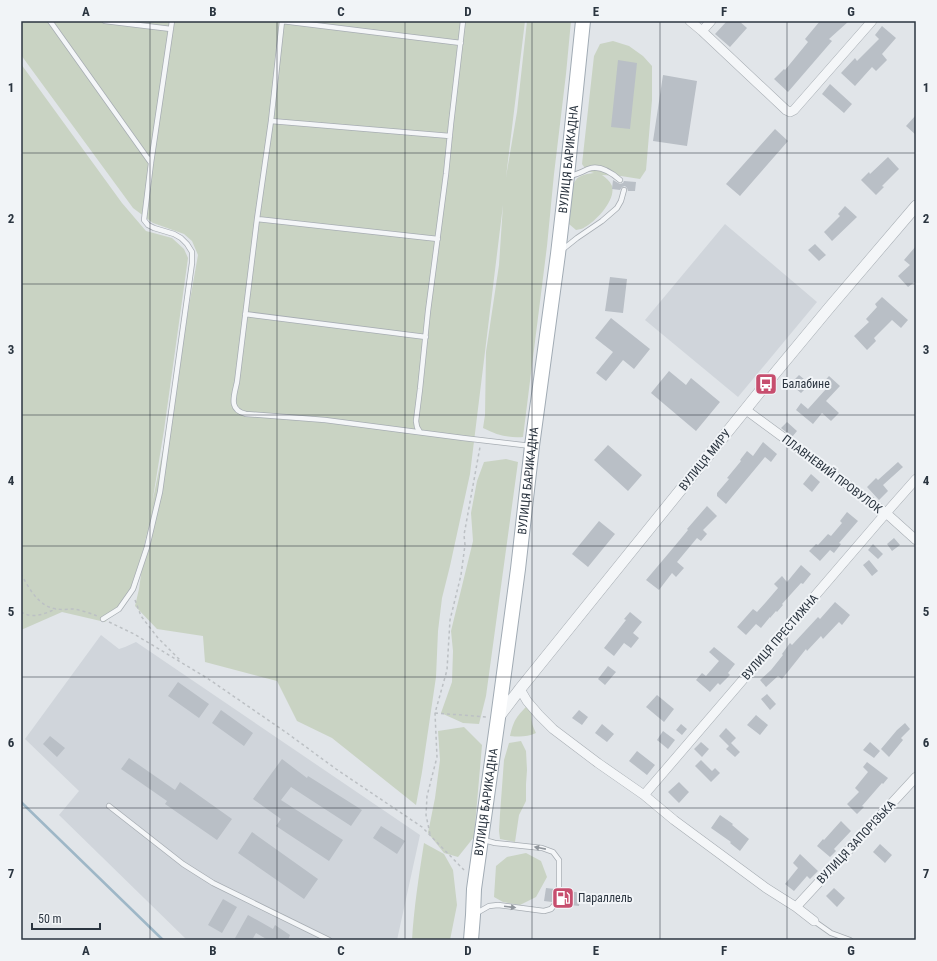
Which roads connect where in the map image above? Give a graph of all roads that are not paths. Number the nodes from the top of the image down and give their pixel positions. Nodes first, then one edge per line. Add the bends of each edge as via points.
1 (50, 21) edge
2 (105, 21) edge
3 (172, 21) edge
4 (463, 21) edge
5 (583, 21) edge
6 (690, 21) edge
7 (711, 21) edge
8 (872, 21) edge
9 (171, 29) junction
10 (702, 31) junction
11 (461, 43) junction
12 (271, 121) junction
13 (450, 136) junction
14 (151, 163) junction
15 (567, 176) junction
16 (620, 180) dead end
17 (624, 190) dead end
18 (916, 206) edge
19 (256, 219) junction
20 (438, 239) junction
21 (558, 254) junction
22 (245, 314) junction
23 (426, 337) junction
24 (746, 410) junction
25 (420, 432) junction
26 (532, 446) junction
27 (916, 479) edge
28 (886, 514) junction
29 (916, 540) edge
30 (103, 618) road end
31 (520, 689) junction
32 (498, 718) junction
33 (916, 777) edge
34 (644, 796) junction
35 (109, 806) dead end
36 (482, 839) junction
37 (559, 890) dead end
38 (556, 903) dead end
39 (796, 907) junction
40 (473, 915) junction
41 (814, 921) joint
42 (329, 940) edge
43 (471, 940) edge
44 (850, 940) edge

1 - 14 lane
2 - 9 lane
3 - 9 lane
4 - 11 lane
5 - 15 main road, ВУЛИЦЯ БАРИКАДНА
6 - 10 street
7 - 10 street
8 - 10 street via 790,112
9 - 14 lane
11 - 12 lane via 282,21
11 - 13 lane
12 - 13 lane
12 - 19 lane
13 - 20 lane
14 - 30 lane via 144,220 154,228 181,238 192,252 192,263 160,492 147,547 133,589 119,609
15 - 16 lane via 590,168 600,168 613,173
15 - 21 main road, ВУЛИЦЯ БАРИКАДНА
17 - 21 lane via 617,208
18 - 24 street, ВУЛИЦЯ МИРУ
19 - 20 lane
19 - 22 lane
20 - 23 lane
21 - 26 main road, ВУЛИЦЯ БАРИКАДНА
22 - 23 lane
22 - 25 lane via 233,404 240,412
23 - 25 lane via 416,421
24 - 28 street, ПЛАВНЕВИЙ ПРОВУЛОК
24 - 31 street, ВУЛИЦЯ МИРУ
25 - 26 lane
26 - 32 main road, ВУЛИЦЯ БАРИКАДНА
27 - 28 street, ВУЛИЦЯ ПРЕСТИЖНА
28 - 29 street, ПЛАВНЕВИЙ ПРОВУЛОК
28 - 34 street, ВУЛИЦЯ ПРЕСТИЖНА
31 - 32 street, ВУЛИЦЯ МИРУ
31 - 34 street via 527,701 553,729
32 - 36 main road, ВУЛИЦЯ БАРИКАДНА
33 - 39 street, ВУЛИЦЯ ЗАПОРІЗЬКА
34 - 39 street via 766,888
35 - 42 lane via 213,883
37 -> 36 lane via 559,860 553,852
36 - 40 main road, ВУЛИЦЯ БАРИКАДНА via 474,889
40 -> 38 lane via 489,906 544,911 551,909
39 - 41 street
40 - 43 main road, ВУЛИЦЯ БАРИКАДНА
41 - 44 lane via 831,933

